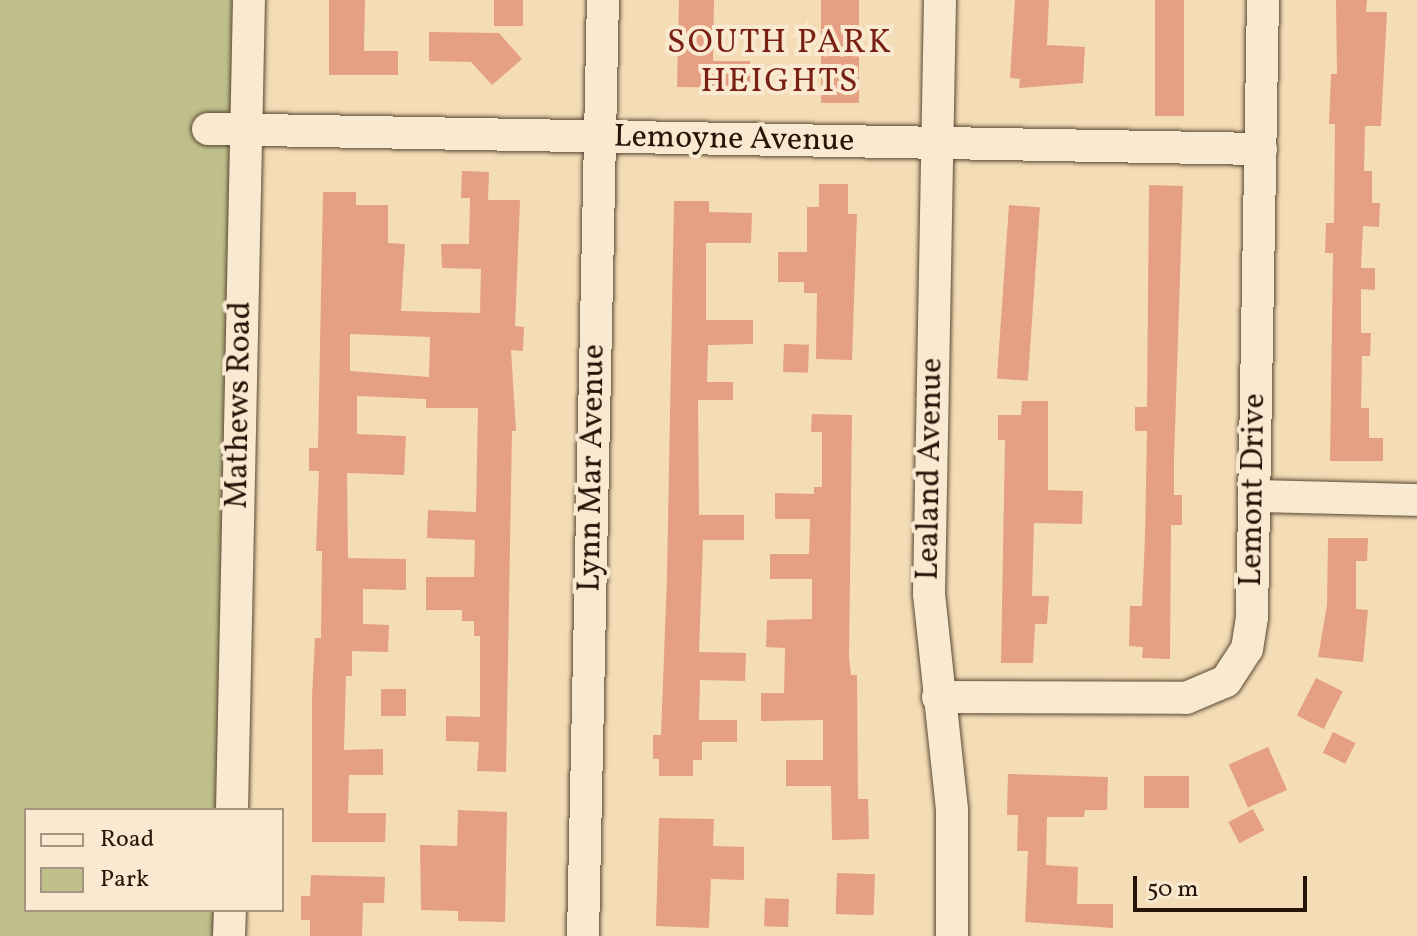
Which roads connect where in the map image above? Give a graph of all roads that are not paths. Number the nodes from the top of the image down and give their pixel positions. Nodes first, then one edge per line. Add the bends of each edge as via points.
1 (249, 0) edge
2 (603, 0) edge
3 (940, 0) edge
4 (1263, 0) edge
5 (208, 129) dead end
6 (246, 129) junction
7 (600, 137) junction
8 (938, 144) junction
9 (1261, 149) junction
10 (1254, 496) junction
11 (1417, 500) edge
12 (938, 697) junction
13 (232, 808) edge
14 (230, 912) edge
15 (229, 936) edge
16 (583, 936) edge
17 (952, 936) edge

1 - 6 street, Mathews Road
2 - 7 street, Lynn Mar Avenue
3 - 8 street, Lealand Avenue
4 - 9 street, Lemont Drive
5 - 6 street, Lemoyne Avenue
6 - 7 street, Lemoyne Avenue
6 - 13 street, Mathews Road
7 - 8 street, Lemoyne Avenue
7 - 16 street, Lynn Mar Avenue
8 - 9 street, Lemoyne Avenue
8 - 12 street, Lealand Avenue via 929,594
9 - 10 street, Lemont Drive
10 - 11 street
10 - 12 street, Lemont Drive via 1249,640 1226,681 1186,698
12 - 17 street, Lealand Avenue via 954,833
14 - 15 street

